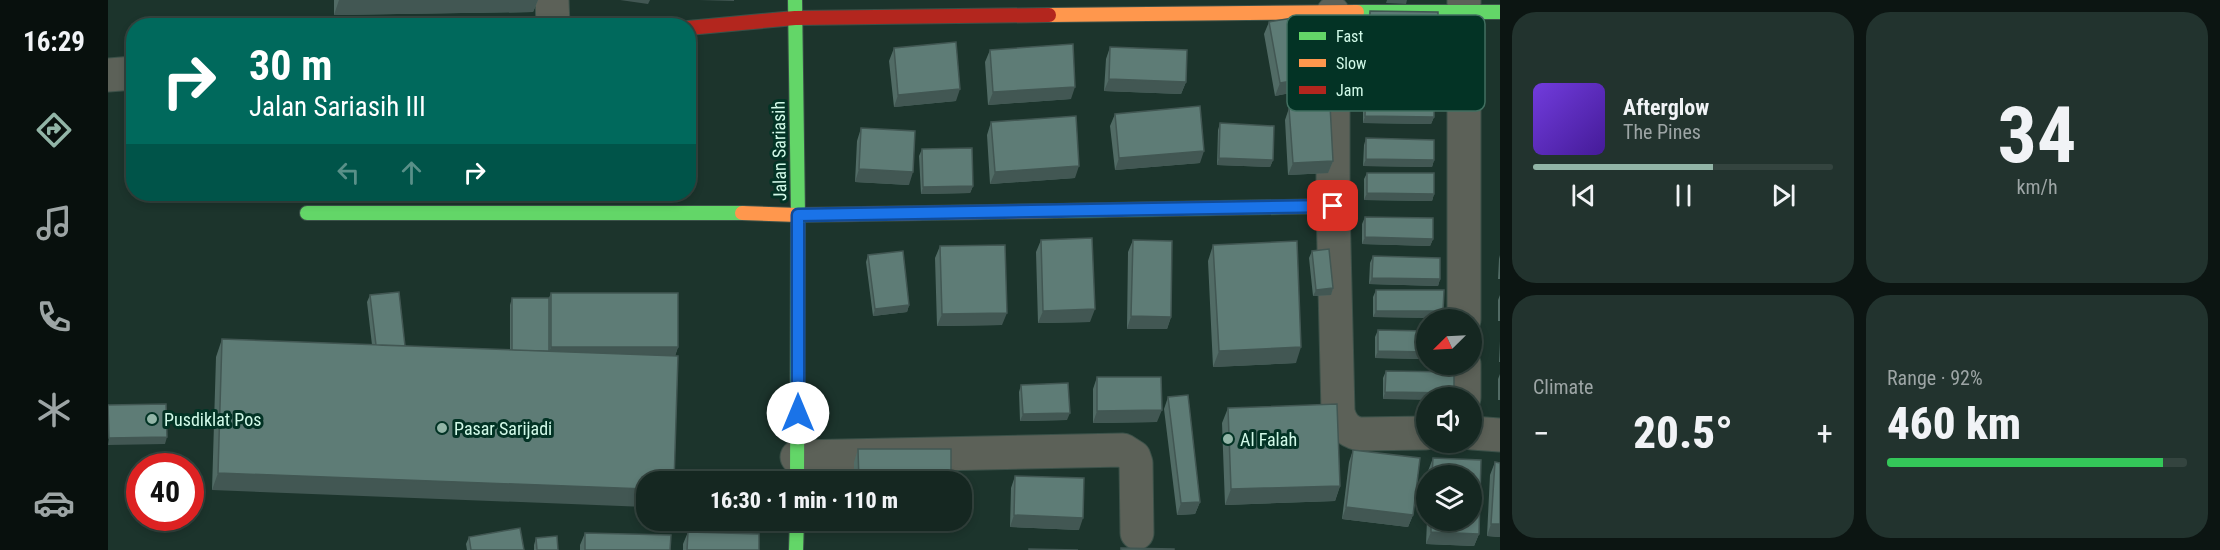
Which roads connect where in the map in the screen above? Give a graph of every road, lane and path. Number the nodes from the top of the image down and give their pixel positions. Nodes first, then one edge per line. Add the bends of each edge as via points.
1 (552, 0) edge
2 (795, 0) edge
3 (1243, 6) edge
4 (1464, 6) edge
5 (1033, 7) edge
6 (1500, 12) edge
7 (1333, 13) joint
8 (552, 18) edge
9 (795, 18) junction
10 (696, 27) edge
11 (126, 74) edge
12 (108, 75) edge
13 (1333, 111) edge
14 (1464, 111) edge
15 (1333, 206) junction
16 (307, 213) dead end
17 (798, 215) junction
18 (1464, 309) edge
19 (1416, 434) edge
20 (1482, 434) edge
21 (1500, 435) edge
22 (797, 469) edge
23 (797, 531) edge
24 (1137, 533) dead end
25 (796, 550) edge

1 - 8 street
2 - 9 street, Jalan Sariasih
3 - 5 street
3 - 7 street
4 - 6 street
4 - 7 street
5 - 9 street
9 - 10 street
9 - 17 street, Jalan Sariasih
11 - 12 street
13 - 15 street
14 - 18 street
15 - 17 street
15 - 19 street via 1340,420 1350,432 1359,434
16 - 17 street
17 - 22 street, Jalan Sariasih
20 - 21 street
22 - 24 street via 1123,450 1136,463
23 - 25 street

